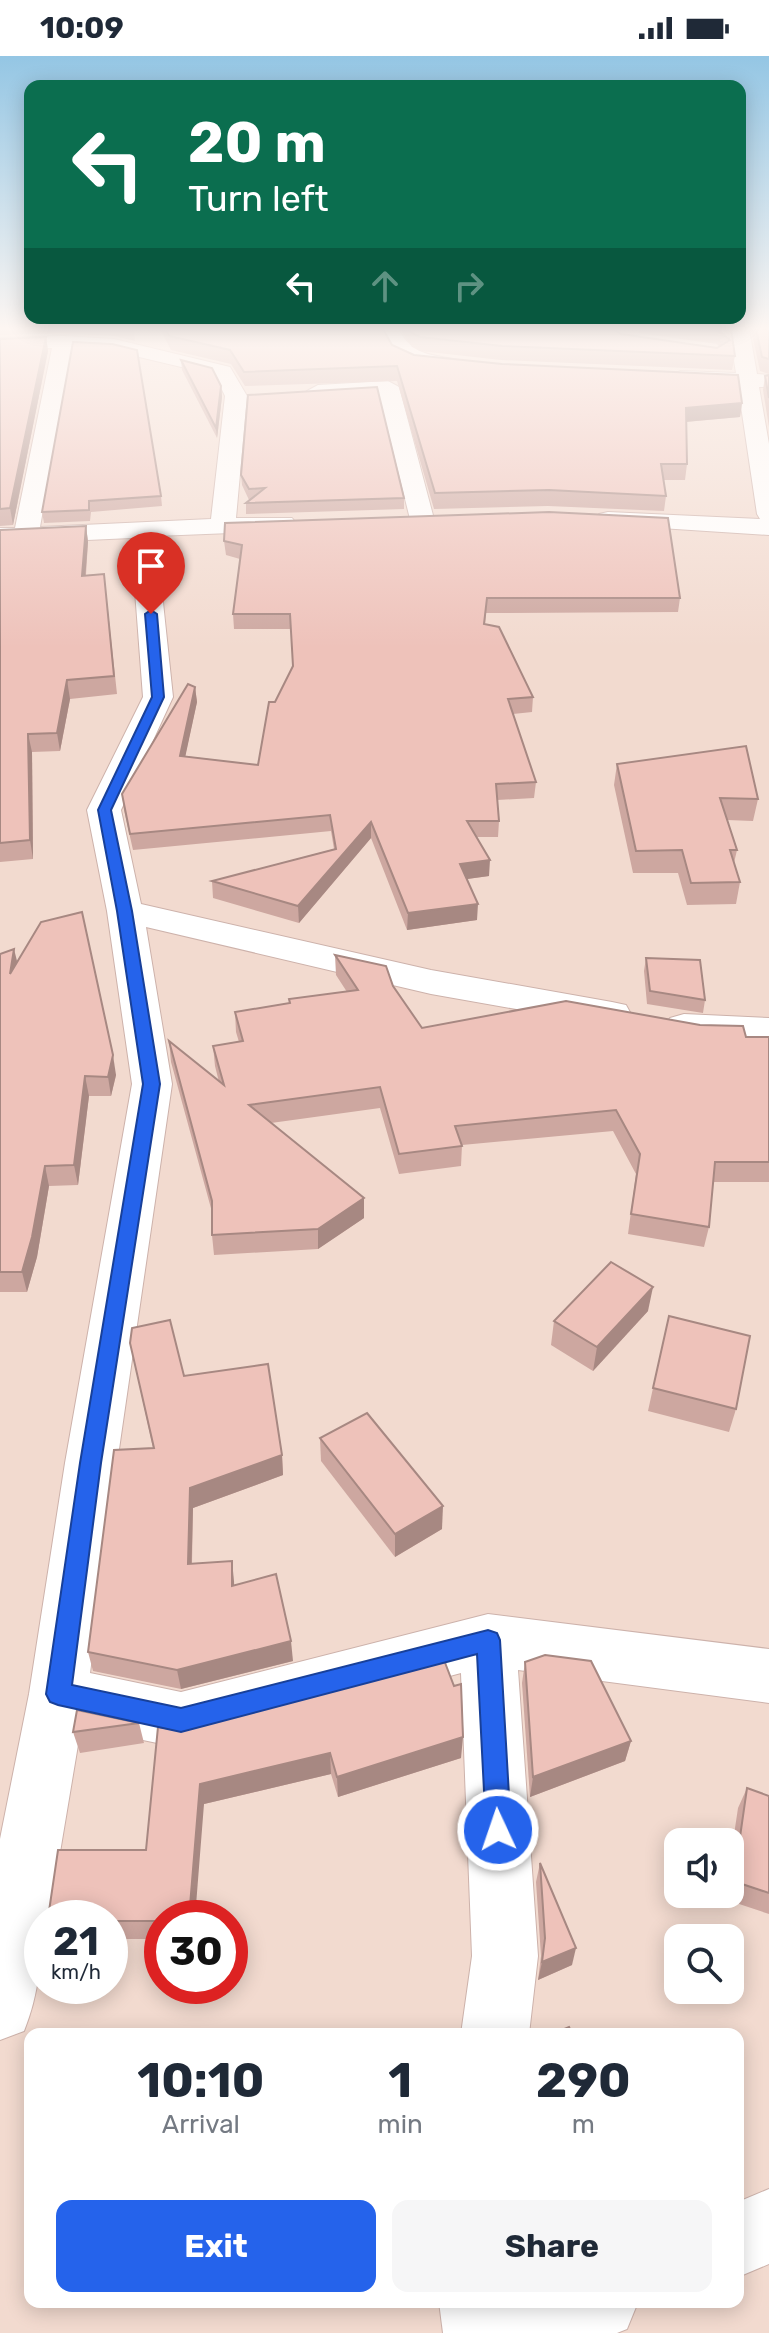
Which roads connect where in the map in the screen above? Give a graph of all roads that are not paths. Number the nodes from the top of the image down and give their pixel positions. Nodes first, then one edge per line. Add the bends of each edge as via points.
1 (45, 435) edge
2 (238, 435) edge
3 (400, 435) edge
4 (757, 435) edge
5 (769, 514) edge
6 (577, 517) edge
7 (454, 518) edge
8 (422, 519) junction
9 (392, 520) edge
10 (315, 522) edge
11 (223, 525) junction
12 (769, 527) edge
13 (143, 530) junction
14 (26, 535) junction
15 (0, 536) edge
16 (125, 911) junction
17 (769, 1031) edge
18 (488, 1640) junction
19 (769, 1676) edge
20 (58, 1694) junction
21 (0, 2007) edge
22 (496, 2028) edge
23 (769, 2226) edge
24 (744, 2237) edge
25 (478, 2308) edge
26 (586, 2308) edge
27 (481, 2333) edge
28 (530, 2333) edge

1 - 14 street
2 - 11 street
3 - 8 street
4 - 5 street
6 - 12 street
7 - 8 street
8 - 9 street
10 - 11 street
11 - 13 street
13 - 14 street
13 - 16 street via 158,697 104,810
14 - 15 street
16 - 17 street via 431,982 697,1029
16 - 20 street via 152,1084
18 - 19 street
18 - 20 street via 181,1720
18 - 22 street via 505,1956
20 - 21 street
23 - 24 street
25 - 27 street
26 - 28 street

